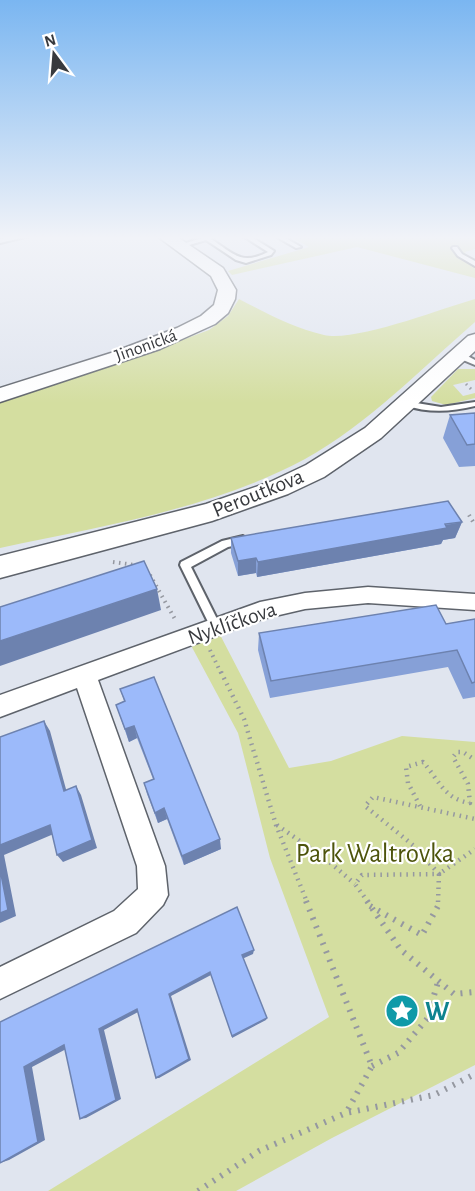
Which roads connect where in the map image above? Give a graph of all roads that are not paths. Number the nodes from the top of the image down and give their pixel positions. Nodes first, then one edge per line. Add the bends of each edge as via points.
1 (226, 292) edge
2 (470, 353) edge
3 (0, 395) edge
4 (407, 404) junction
5 (475, 404) edge
6 (259, 538) edge
7 (0, 567) edge
8 (475, 602) edge
9 (208, 630) junction
10 (85, 676) junction
11 (0, 706) edge
12 (0, 983) edge

1 - 3 street, Jinonická via 214,316 183,334
2 - 4 street, Peroutkova
4 - 5 lane via 423,410
4 - 7 street, Peroutkova via 338,458 260,495 175,524
6 - 9 lane via 225,544 185,565
8 - 9 street, Nyklíčkova via 368,595 326,599 260,610
9 - 10 street, Nyklíčkova
10 - 11 street, Nyklíčkova
10 - 12 street via 151,866 153,895 125,922

